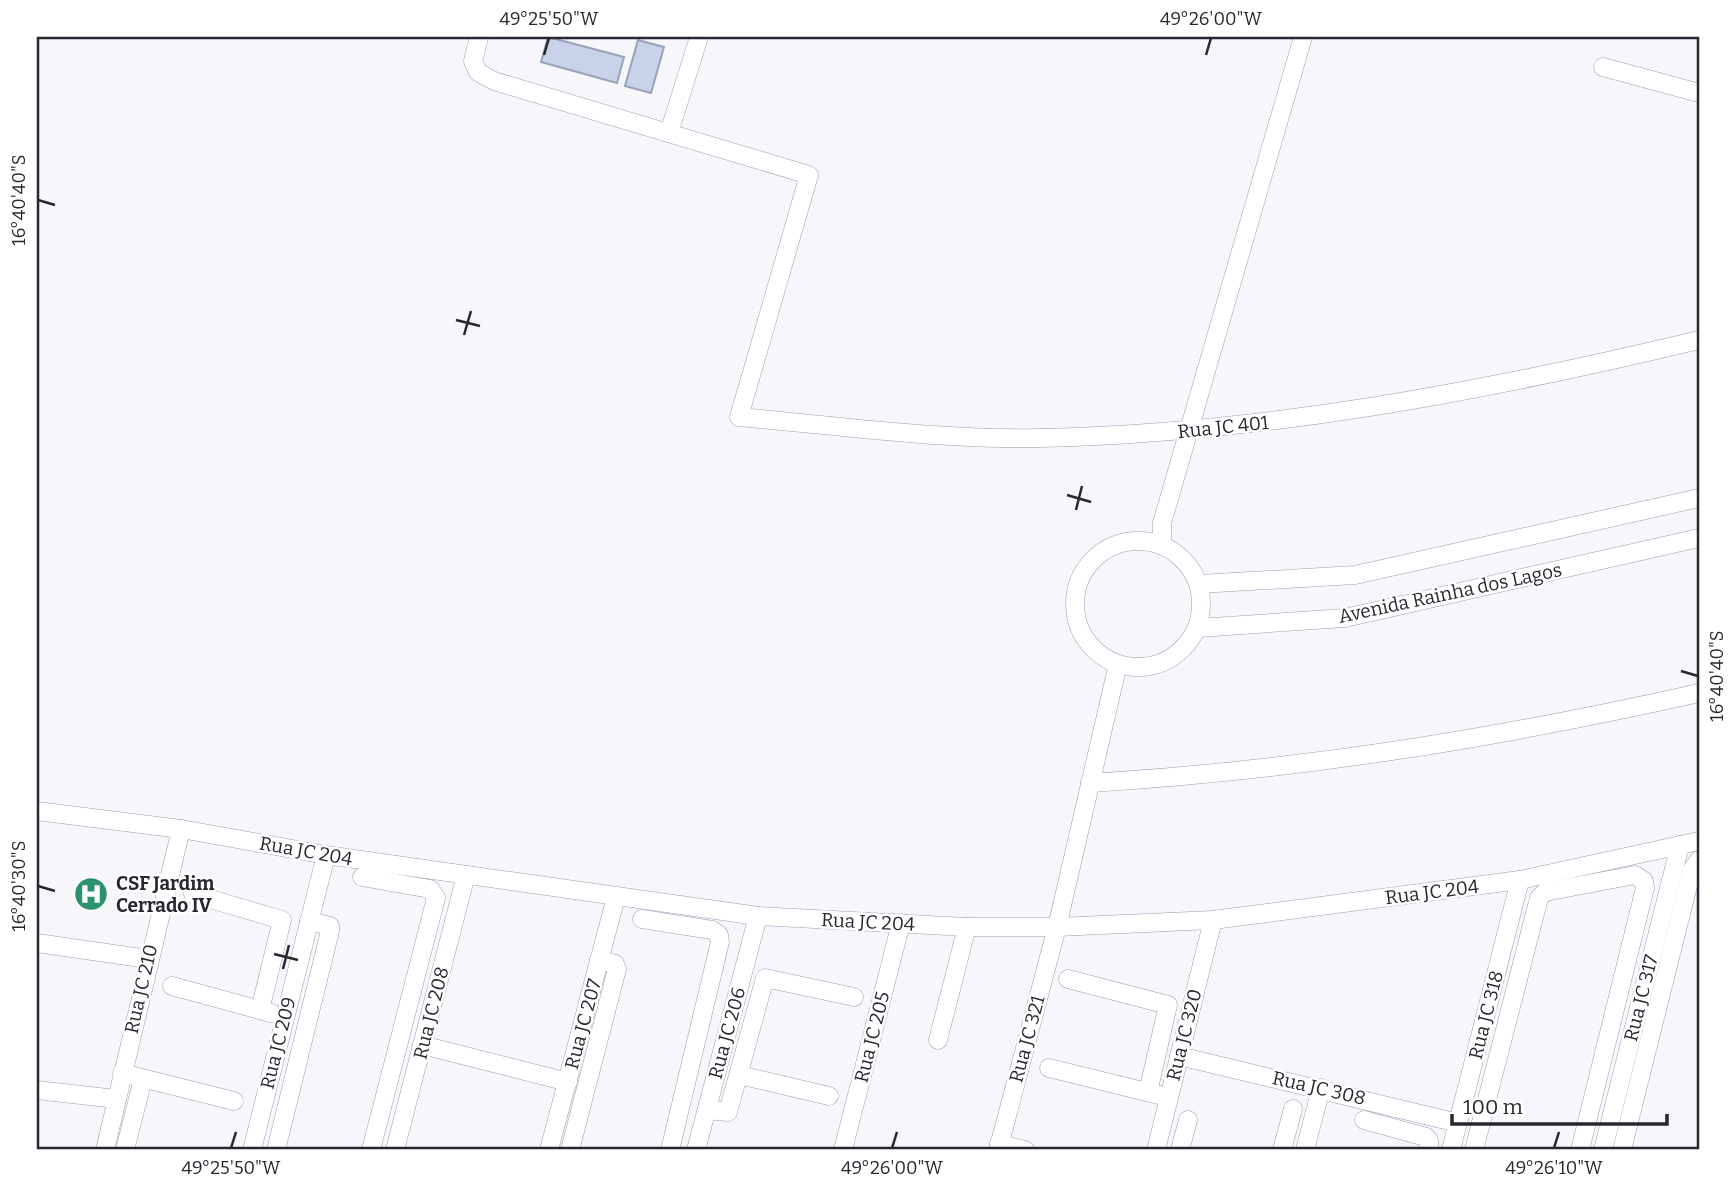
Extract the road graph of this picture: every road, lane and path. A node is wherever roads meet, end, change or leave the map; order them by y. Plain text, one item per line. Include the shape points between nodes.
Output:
1 (478, 37) edge
2 (699, 37) edge
3 (1303, 37) edge
4 (1603, 67) dead end
5 (1699, 93) edge
6 (669, 133) junction
7 (1699, 340) edge
8 (1188, 432) junction
9 (1699, 498) edge
10 (1699, 538) edge
11 (1162, 545) junction
12 (1199, 584) junction
13 (1198, 628) junction
14 (1118, 664) junction
15 (1699, 693) edge
16 (1090, 783) junction
17 (37, 811) edge
18 (181, 829) junction
19 (1699, 841) edge
20 (1679, 845) junction
21 (326, 855) junction
22 (1699, 860) edge
23 (466, 876) junction
24 (362, 877) dead end
25 (1520, 880) junction
26 (193, 894) dead end
27 (616, 897) junction
28 (758, 916) junction
29 (642, 919) dead end
30 (1213, 920) junction
31 (309, 921) junction
32 (901, 923) junction
33 (967, 927) junction
34 (1056, 927) junction
35 (37, 943) edge
36 (148, 959) junction
37 (600, 960) junction
38 (1068, 979) dead end
39 (172, 986) dead end
40 (853, 997) dead end
41 (260, 1010) junction
42 (284, 1016) junction
43 (938, 1040) dead end
44 (422, 1045) junction
45 (1179, 1056) junction
46 (1049, 1068) dead end
47 (122, 1073) junction
48 (739, 1075) junction
49 (143, 1079) junction
50 (568, 1082) junction
51 (1321, 1088) junction
52 (37, 1090) edge
53 (1148, 1092) junction
54 (829, 1096) dead end
55 (1169, 1097) junction
56 (116, 1099) junction
57 (234, 1101) dead end
58 (1293, 1109) dead end
59 (707, 1110) junction
60 (1364, 1120) dead end
61 (1458, 1123) junction
62 (1161, 1127) junction
63 (1184, 1134) edge
64 (998, 1147) edge
65 (105, 1150) edge
66 (125, 1150) edge
67 (252, 1150) edge
68 (276, 1150) edge
69 (371, 1150) edge
70 (395, 1150) edge
71 (549, 1150) edge
72 (570, 1150) edge
73 (670, 1150) edge
74 (696, 1150) edge
75 (843, 1150) edge
76 (1025, 1150) edge
77 (1156, 1150) edge
78 (1282, 1150) edge
79 (1305, 1150) edge
80 (1429, 1150) edge
81 (1451, 1150) edge
82 (1474, 1150) edge
83 (1580, 1150) edge
84 (1603, 1150) edge
85 (1622, 1150) edge

1 - 6 street via 473,61 478,72 494,81
2 - 6 street
3 - 8 street
4 - 5 street
6 - 8 street, Rua JC 401 via 808,175 739,417 897,432 1037,438
7 - 8 street, Rua JC 401 via 1360,410
8 - 11 street via 1162,523
9 - 12 street, Avenida Rainha dos Lagos via 1355,575
10 - 13 street, Avenida Rainha dos Lagos via 1345,618
11 - 12 street via 1185,561
11 - 14 street via 1135,540 1108,547 1087,565 1075,590 1080,630 1094,650
12 - 13 street
13 - 14 street via 1184,648 1164,663 1139,668
14 - 16 street, Rua JC 321
15 - 16 street via 1554,726 1395,753 1240,772
16 - 34 street, Rua JC 321
17 - 18 street, Rua JC 204
18 - 21 street, Rua JC 204
18 - 36 street, Rua JC 210
19 - 20 street, Rua JC 204
20 - 25 street, Rua JC 204
20 - 84 street, Rua JC 317
21 - 23 street, Rua JC 204
21 - 31 street, Rua JC 209
22 - 85 street via 1692,870
23 - 27 street, Rua JC 204
23 - 44 street, Rua JC 208
24 - 69 street via 430,889 436,898
25 - 30 street, Rua JC 204
25 - 61 street, Rua JC 318
26 - 41 street via 282,920
27 - 28 street, Rua JC 204
27 - 37 street, Rua JC 207
28 - 32 street, Rua JC 204
28 - 59 street, Rua JC 206
29 - 73 street via 712,930 720,942
30 - 34 street, Rua JC 204
30 - 45 street, Rua JC 320
31 - 42 street, Rua JC 209
31 - 68 street via 330,926 330,932
32 - 33 street, Rua JC 204
32 - 75 street, Rua JC 205
33 - 34 street, Rua JC 204
33 - 43 street
34 - 64 street, Rua JC 321
35 - 36 street
36 - 47 street, Rua JC 210
37 - 50 street, Rua JC 207
37 - 72 street via 615,964 617,970
38 - 53 street via 1168,1005
39 - 41 street
40 - 48 street via 765,978
41 - 42 street
42 - 67 street, Rua JC 209
44 - 50 street
44 - 70 street, Rua JC 208
45 - 51 street, Rua JC 308
45 - 55 street, Rua JC 320
46 - 53 street
47 - 49 street
47 - 56 street, Rua JC 210
48 - 54 street
48 - 59 street via 727,1114
49 - 57 street
49 - 66 street
50 - 71 street, Rua JC 207
51 - 61 street, Rua JC 308
51 - 79 street
52 - 56 street
53 - 55 street
55 - 62 street, Rua JC 320
56 - 65 street, Rua JC 210
58 - 78 street
59 - 74 street, Rua JC 206
60 - 80 street via 1426,1137
61 - 81 street, Rua JC 318
62 - 63 street
62 - 77 street, Rua JC 320
64 - 76 street
82 - 83 street via 1539,898 1545,892 1635,875 1645,888

